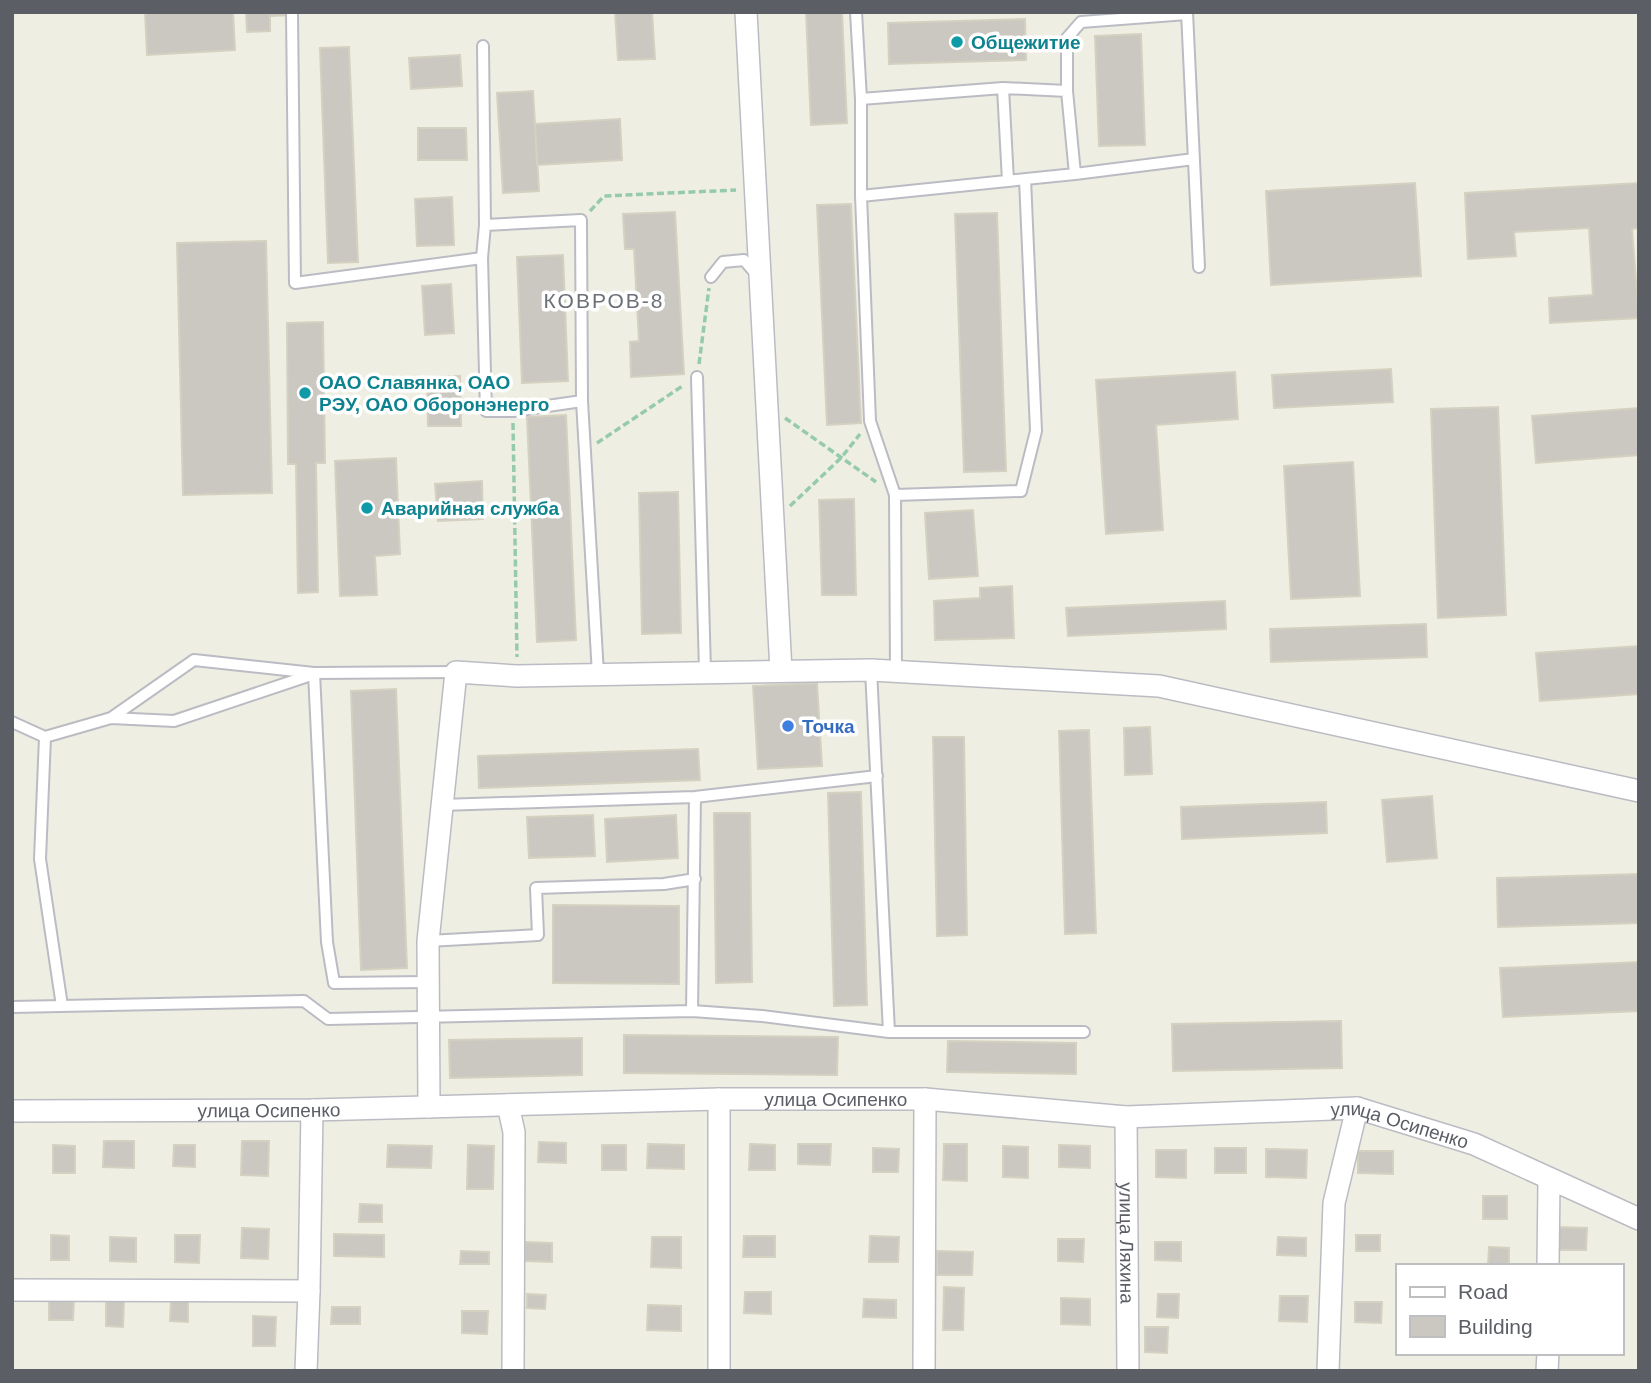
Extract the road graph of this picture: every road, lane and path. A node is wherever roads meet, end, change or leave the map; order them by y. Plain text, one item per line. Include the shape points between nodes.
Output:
1 (292, 12) edge
2 (856, 12) edge
3 (1187, 13) edge
4 (746, 15) edge
5 (483, 46) dead end
6 (1003, 89) junction
7 (1067, 91) junction
8 (861, 99) junction
9 (1194, 159) junction
10 (1075, 174) junction
11 (1025, 179) junction
12 (1008, 181) junction
13 (755, 189) junction
14 (861, 196) junction
15 (581, 220) junction
16 (485, 225) junction
17 (482, 258) junction
18 (1199, 268) dead end
19 (710, 277) joint
20 (759, 278) junction
21 (697, 376) junction
22 (582, 401) junction
23 (766, 404) junction
24 (513, 411) junction
25 (870, 421) junction
26 (586, 449) junction
27 (841, 458) junction
28 (895, 495) junction
29 (774, 522) junction
30 (871, 670) junction
31 (705, 671) junction
32 (781, 671) junction
33 (457, 672) junction
34 (314, 673) junction
35 (598, 674) junction
36 (897, 674) junction
37 (517, 676) junction
38 (111, 718) junction
39 (12, 722) edge
40 (45, 737) junction
41 (877, 776) junction
42 (1639, 791) edge
43 (695, 797) junction
44 (441, 805) junction
45 (695, 879) junction
46 (428, 941) junction
47 (427, 982) junction
48 (62, 1006) junction
49 (12, 1007) edge
50 (692, 1011) junction
51 (427, 1016) junction
52 (889, 1032) junction
53 (1084, 1032) dead end
54 (719, 1099) junction
55 (925, 1099) junction
56 (508, 1105) junction
57 (429, 1107) junction
58 (1357, 1108) junction
59 (312, 1110) junction
60 (12, 1111) edge
61 (1126, 1117) junction
62 (1549, 1181) junction
63 (1639, 1219) edge
64 (1548, 1264) edge
65 (12, 1290) edge
66 (309, 1291) junction
67 (306, 1371) edge
68 (513, 1371) edge
69 (719, 1371) edge
70 (924, 1371) edge
71 (1128, 1371) edge
72 (1328, 1371) edge

1 - 17 lane via 295,282
2 - 8 lane
3 - 7 lane via 1081,22 1067,38
3 - 9 lane
4 - 13 street
5 - 16 lane
6 - 7 lane
6 - 8 lane
6 - 12 lane
7 - 10 lane
8 - 14 lane
9 - 10 lane
9 - 18 lane
10 - 11 lane
11 - 12 lane
11 - 28 lane via 1036,431 1021,491
12 - 14 lane
13 - 15 path via 604,196
13 - 20 street
14 - 25 lane
15 - 16 lane
15 - 22 lane
16 - 17 lane
17 - 24 lane via 486,411
19 - 20 lane via 723,262 744,260
19 - 21 path
20 - 23 street
21 - 26 path
21 - 31 lane
22 - 24 lane
22 - 26 lane
23 - 27 path
23 - 29 street
24 - 37 path
25 - 27 path
25 - 28 lane
26 - 35 lane
27 - 28 path
27 - 29 path
28 - 36 lane
29 - 32 street
30 - 32 street
30 - 36 street
30 - 41 lane
31 - 32 street
31 - 35 street
33 - 34 lane
33 - 37 street
33 - 44 street
34 - 38 lane via 174,721
34 - 38 lane via 194,660
34 - 47 lane via 327,942 334,983
35 - 37 street
36 - 42 street via 1158,686
38 - 40 lane
39 - 40 lane
40 - 48 lane via 40,859
41 - 43 lane
41 - 52 lane
43 - 44 lane
43 - 45 lane
44 - 46 street
45 - 46 lane via 536,888 538,935
45 - 50 lane
46 - 47 street
47 - 51 street
48 - 49 lane
48 - 51 lane via 304,1001 328,1019
50 - 51 lane
50 - 52 lane
51 - 57 street
52 - 53 lane
54 - 55 street, улица Осипенко
54 - 56 street, улица Осипенко
54 - 69 street
55 - 61 street, улица Осипенко
55 - 70 street
56 - 57 street, улица Осипенко
56 - 68 street via 514,1132
57 - 59 street, улица Осипенко
58 - 61 street, улица Осипенко
58 - 62 street, улица Осипенко via 1474,1144
58 - 72 street via 1334,1203
59 - 60 street, улица Осипенко
59 - 66 street
61 - 71 street, улица Ляхина
62 - 63 street, улица Осипенко
62 - 64 street
65 - 66 street
66 - 67 street

